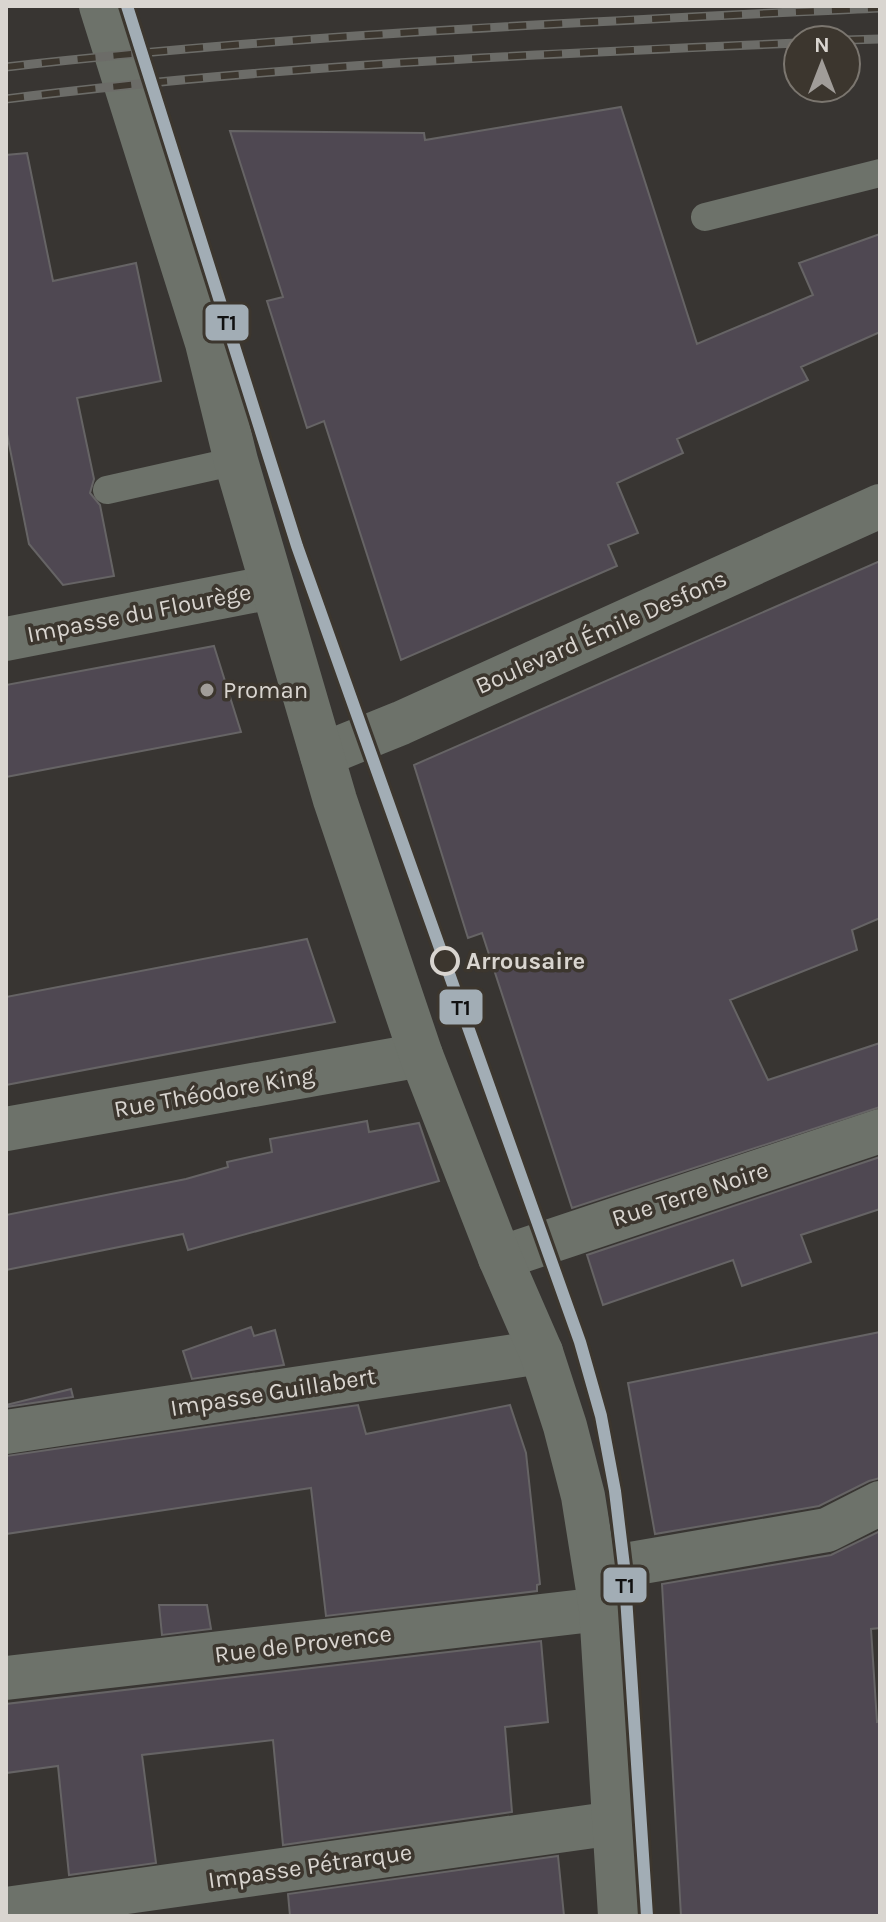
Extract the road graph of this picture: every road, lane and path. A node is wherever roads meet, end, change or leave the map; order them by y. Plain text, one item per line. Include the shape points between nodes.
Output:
1 (101, 6) edge
2 (880, 173) edge
3 (705, 217) dead end
4 (236, 461) junction
5 (107, 490) dead end
6 (880, 506) edge
7 (272, 587) junction
8 (6, 639) edge
9 (322, 755) junction
10 (421, 1055) junction
11 (6, 1129) edge
12 (880, 1131) edge
13 (500, 1258) junction
14 (541, 1352) junction
15 (6, 1432) edge
16 (880, 1503) edge
17 (598, 1589) junction
18 (6, 1678) edge
19 (615, 1823) junction
20 (6, 1909) edge
21 (620, 1916) edge

1 - 4 street via 207,343
2 - 3 lane
4 - 5 lane
4 - 7 street
6 - 9 street, Boulevard Émile Desfons
7 - 8 street, Impasse du Flourège
7 - 9 street
9 - 10 street
10 - 11 street, Rue Théodore King
10 - 13 street
12 - 13 street, Rue Terre Noire
13 - 14 street
14 - 15 street, Impasse Guillabert
14 - 17 street via 579,1482
16 - 17 street, Rue de Provence via 827,1530
17 - 18 street, Rue de Provence
17 - 19 street
19 - 20 street, Impasse Pétrarque
19 - 21 street

